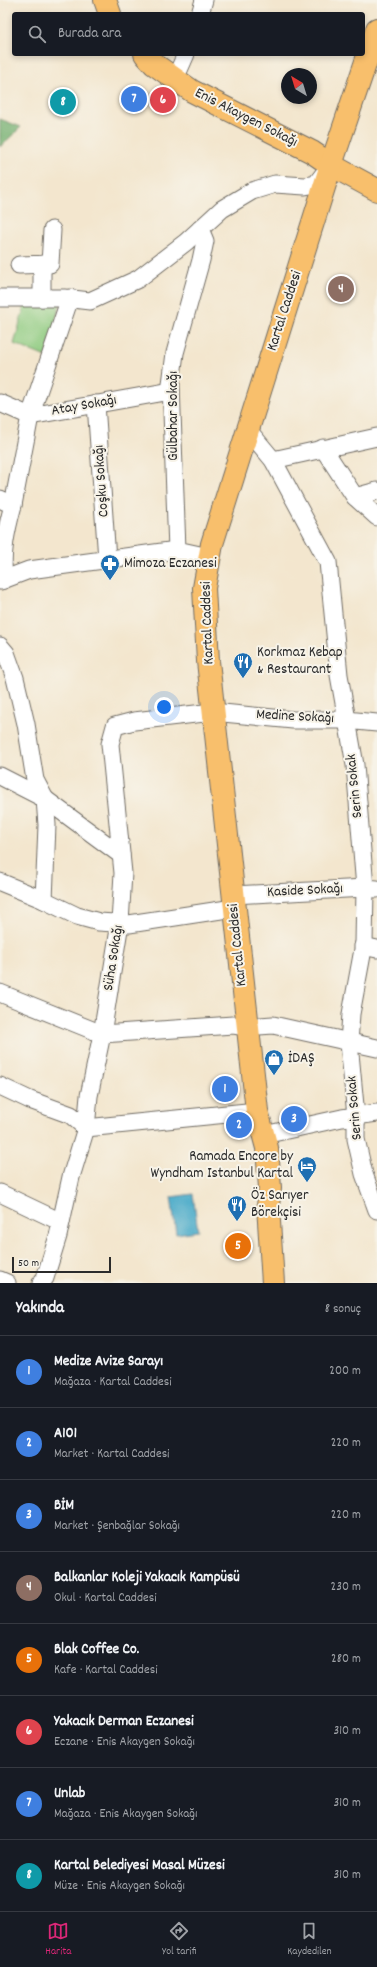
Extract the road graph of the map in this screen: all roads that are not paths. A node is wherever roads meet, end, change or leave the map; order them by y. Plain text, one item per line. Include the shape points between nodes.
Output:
1 (204, 0) edge
2 (201, 12) edge
3 (377, 29) edge
4 (146, 56) edge
5 (185, 56) edge
6 (175, 79) junction
7 (331, 165) junction
8 (377, 190) edge
9 (200, 229) junction
10 (52, 230) dead end
11 (42, 264) junction
12 (19, 265) dead end
13 (0, 298) edge
14 (42, 298) junction
15 (70, 298) junction
16 (171, 391) junction
17 (0, 403) edge
18 (96, 404) junction
19 (30, 416) junction
20 (248, 430) junction
21 (377, 436) edge
22 (323, 448) junction
23 (273, 460) junction
24 (377, 492) edge
25 (355, 497) junction
26 (6, 502) edge
27 (377, 517) edge
28 (177, 550) junction
29 (209, 557) junction
30 (107, 559) junction
31 (2, 580) edge
32 (0, 646) edge
33 (213, 712) junction
34 (346, 720) junction
35 (377, 723) edge
36 (0, 776) edge
37 (44, 799) junction
38 (121, 855) junction
39 (0, 882) edge
40 (371, 888) edge
41 (44, 900) junction
42 (234, 901) junction
43 (120, 923) junction
44 (370, 948) edge
45 (0, 993) edge
46 (247, 1027) junction
47 (102, 1034) junction
48 (349, 1043) junction
49 (377, 1048) edge
50 (0, 1086) edge
51 (377, 1113) edge
52 (356, 1116) junction
53 (260, 1123) junction
54 (86, 1128) junction
55 (0, 1193) edge
56 (377, 1210) edge
57 (61, 1222) junction
58 (0, 1280) edge
59 (7, 1283) edge
60 (41, 1283) edge
61 (273, 1283) edge

1 - 2 street
3 - 7 main road, Kartal Caddesi
4 - 6 main road, Enis Akaygen Sokağı
5 - 6 street
6 - 7 main road, Enis Akaygen Sokağı via 192,91 312,152
7 - 8 main road, Enis Akaygen Sokağı
7 - 9 street via 316,184 275,184 252,191 222,209
7 - 20 main road, Kartal Caddesi
9 - 15 street via 138,279 90,301
9 - 16 street, Gülbahar Sokağı via 205,241 175,353
10 - 11 street via 50,264
11 - 12 street
11 - 14 street
13 - 14 street
14 - 15 street
15 - 19 street
16 - 18 street, Atay Sokağı
16 - 28 street, Gülbahar Sokağı
17 - 19 street, Atay Sokağı
18 - 19 street, Atay Sokağı
18 - 30 street, Coşku Sokağı
19 - 26 street
20 - 23 street, Serin Sokak
20 - 29 main road, Kartal Caddesi
21 - 22 street
22 - 23 street
22 - 25 street
23 - 34 street, Serin Sokak via 328,562
24 - 25 street
25 - 27 street
26 - 31 street
28 - 29 street
28 - 30 street
29 - 33 main road, Kartal Caddesi via 204,588
30 - 31 street via 29,570
32 - 37 street via 6,653 15,678 35,780
33 - 34 street, Medine Sokağı via 293,720
33 - 38 street, Süha Sokağı via 134,721 115,726 110,744
33 - 42 main road, Kartal Caddesi
34 - 35 street, Medine Sokağı
34 - 40 street, Serin Sokak via 355,765
36 - 37 street
37 - 38 street
37 - 41 street via 47,825
38 - 43 street, Süha Sokağı via 123,873
39 - 41 street, Kaside Sokağı
40 - 42 street, Kaside Sokağı
40 - 44 street, Serin Sokak
41 - 43 street, Kaside Sokağı via 77,916 99,922
42 - 43 street, Kaside Sokağı via 129,924
42 - 46 main road, Kartal Caddesi
43 - 47 street, Süha Sokağı
44 - 48 street, Serin Sokak via 351,1014
45 - 47 street
46 - 47 street via 233,1025
46 - 48 street via 273,1025
46 - 53 main road, Kartal Caddesi
47 - 54 street, Süha Sokağı via 89,1096
48 - 49 street
48 - 52 street, Serin Sokak
50 - 54 street via 71,1116
51 - 52 street
52 - 53 street
52 - 56 street, Serin Sokak via 356,1139 364,1174
53 - 54 street
53 - 61 main road, Kartal Caddesi via 256,1150 261,1187 268,1206
54 - 57 street, Süha Sokağı
55 - 57 street
57 - 60 street, Süha Sokağı
58 - 59 street

